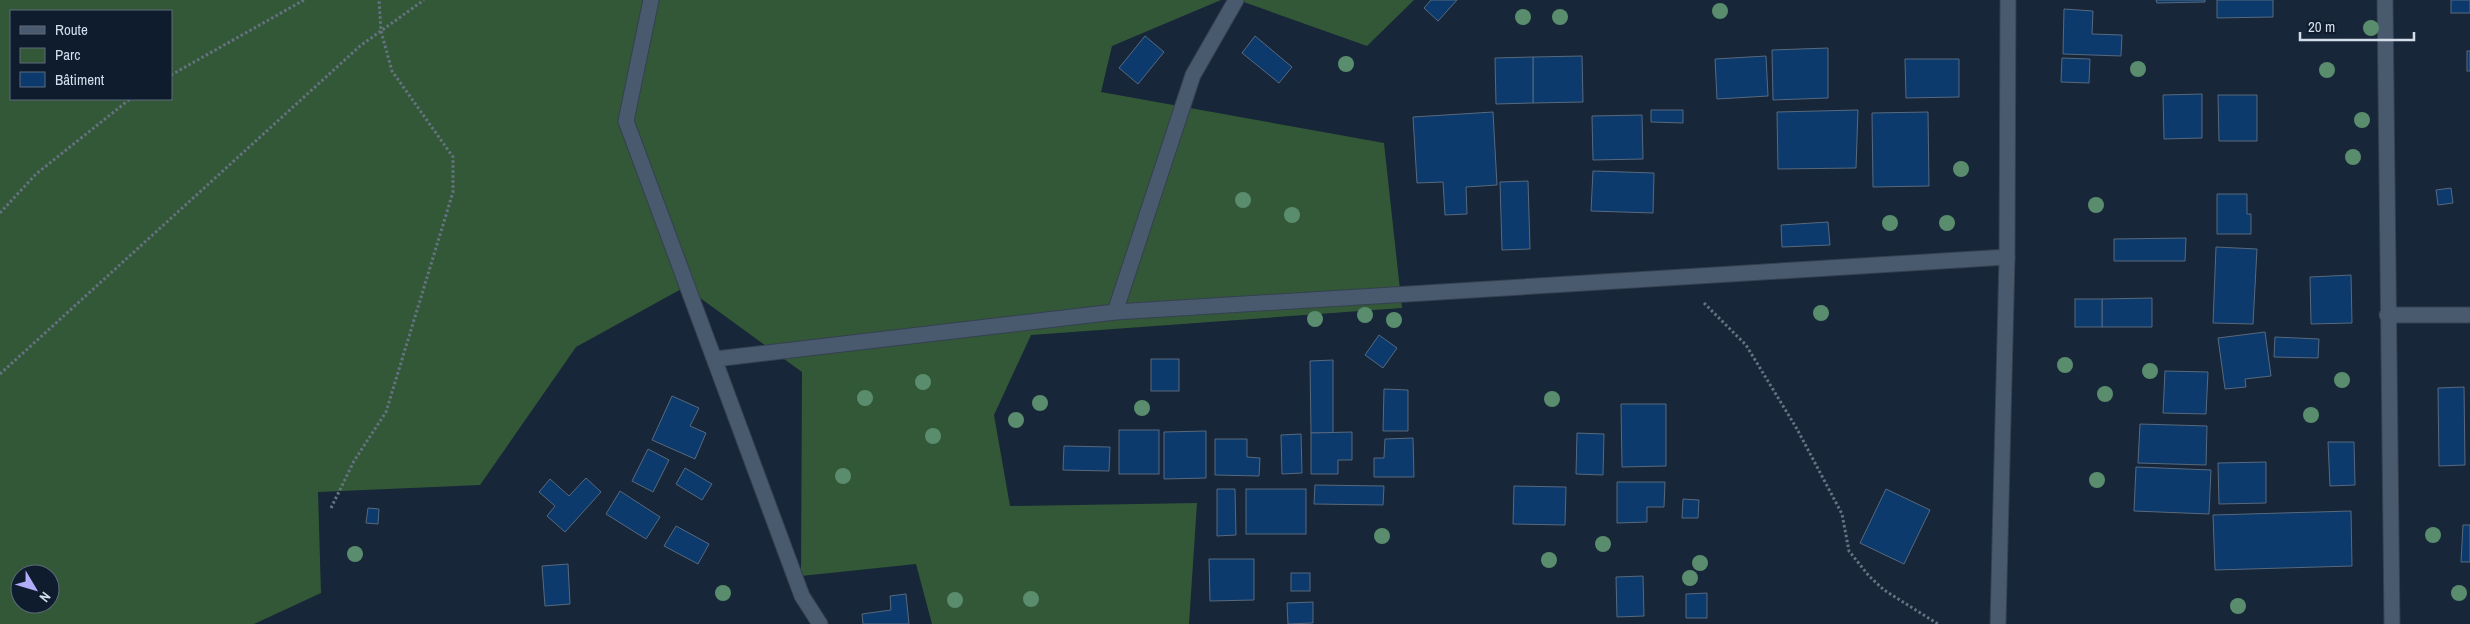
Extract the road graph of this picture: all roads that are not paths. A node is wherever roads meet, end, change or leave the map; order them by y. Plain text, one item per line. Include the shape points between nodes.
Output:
1 (651, 0) edge
2 (1236, 0) edge
3 (2008, 0) edge
4 (2385, 0) edge
5 (2007, 257) junction
6 (1115, 312) junction
7 (2387, 315) junction
8 (2470, 315) edge
9 (715, 359) junction
10 (820, 624) edge
11 (1998, 624) edge
12 (2392, 624) edge

1 - 9 street via 626,121
2 - 6 street via 1193,75
3 - 5 street
4 - 7 street
5 - 6 street
5 - 11 street
6 - 9 street
7 - 8 street
7 - 12 street
9 - 10 street via 802,596

